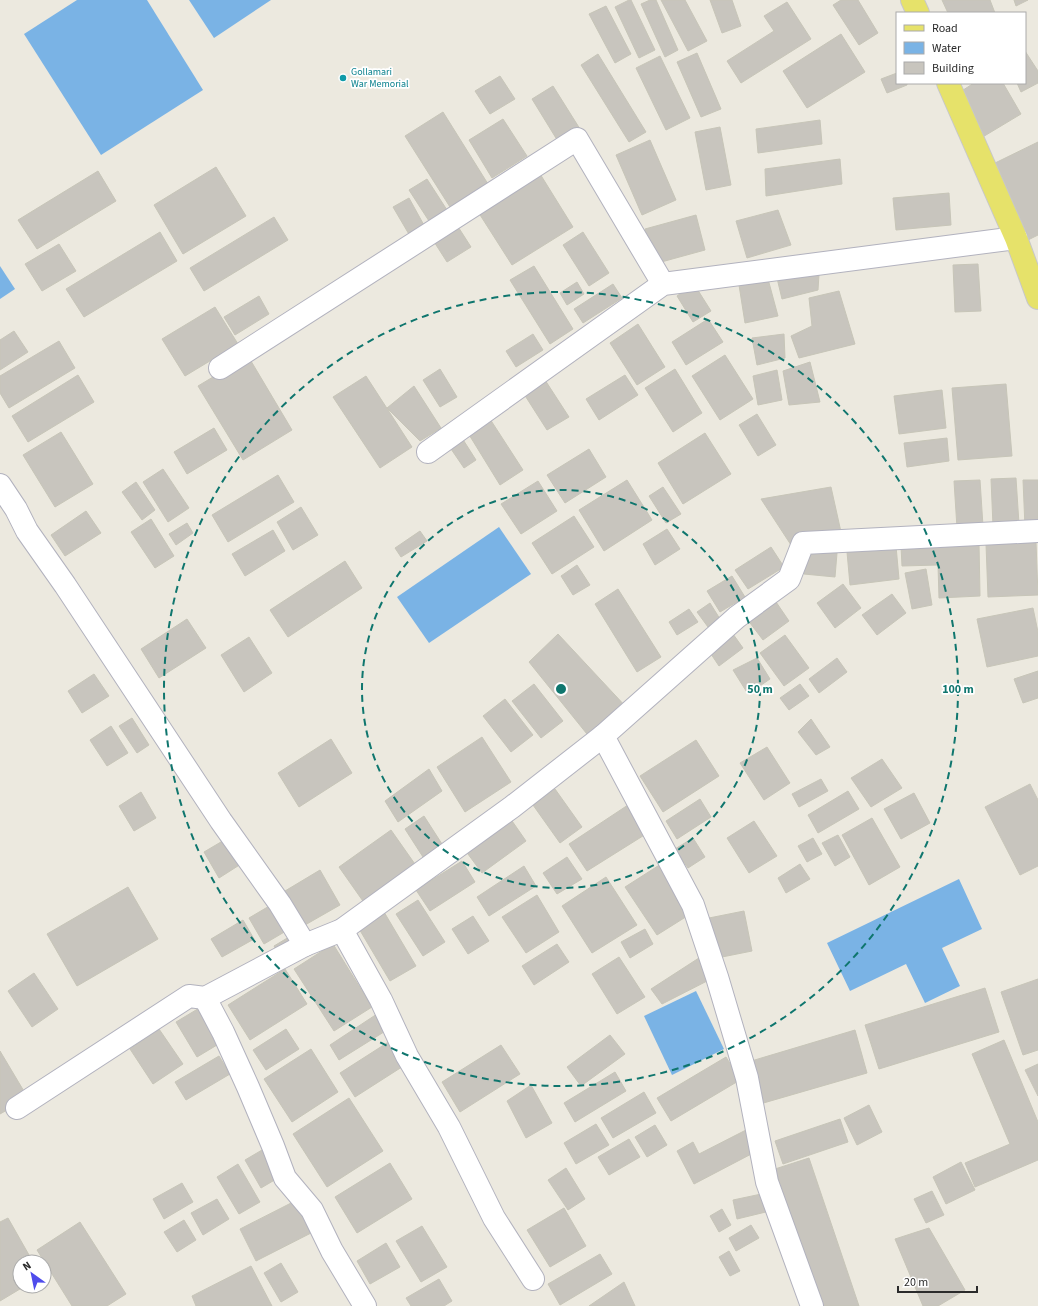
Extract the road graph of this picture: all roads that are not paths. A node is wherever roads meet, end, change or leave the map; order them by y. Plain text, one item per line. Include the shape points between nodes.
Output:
1 (912, 0) edge
2 (918, 12) edge
3 (948, 84) edge
4 (1016, 238) junction
5 (663, 284) junction
6 (1038, 298) edge
7 (220, 368) dead end
8 (428, 452) dead end
9 (0, 485) edge
10 (1038, 531) edge
11 (603, 736) junction
12 (342, 930) junction
13 (305, 945) junction
14 (205, 998) junction
15 (17, 1108) dead end
16 (533, 1279) dead end
17 (365, 1306) edge
18 (812, 1306) edge

1 - 2 main road
3 - 4 main road
4 - 5 street
4 - 6 main road
5 - 7 street via 577,139
5 - 8 street
9 - 13 street via 27,531 221,821 280,904
10 - 11 street via 802,543 789,579 737,617
11 - 12 street via 512,807
11 - 18 street via 693,905 747,1078 768,1182
12 - 13 street
12 - 16 street via 381,1000 407,1056 449,1127 494,1218
13 - 14 street
14 - 15 street via 189,996
14 - 17 street via 248,1087 285,1178 312,1210 332,1251

